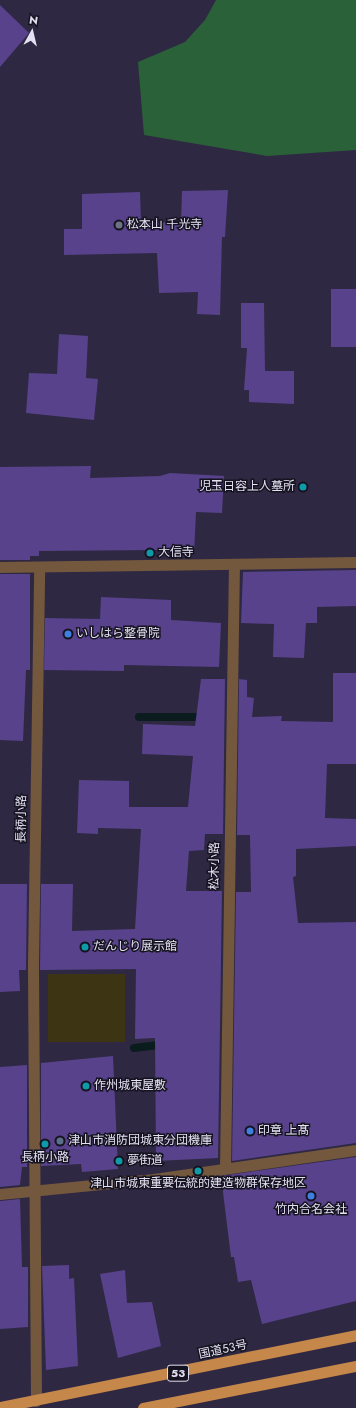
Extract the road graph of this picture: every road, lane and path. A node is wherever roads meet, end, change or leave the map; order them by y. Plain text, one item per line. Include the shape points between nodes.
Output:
1 (356, 562) edge
2 (234, 564) junction
3 (0, 567) edge
4 (39, 567) junction
5 (356, 1150) edge
6 (225, 1168) junction
7 (34, 1191) junction
8 (0, 1194) edge
9 (356, 1335) edge
10 (356, 1366) edge
11 (36, 1401) junction
12 (0, 1407) edge
13 (143, 1408) edge

1 - 2 street
2 - 4 street
2 - 6 street, 松木小路
3 - 4 street
4 - 7 street, 長柄小路 via 33,963
5 - 6 street
6 - 7 street
7 - 8 street
7 - 11 street, 長柄小路
9 - 11 highway, 国道53号 / 53
10 - 13 highway, 53
11 - 12 highway, 国道53号 / 53

